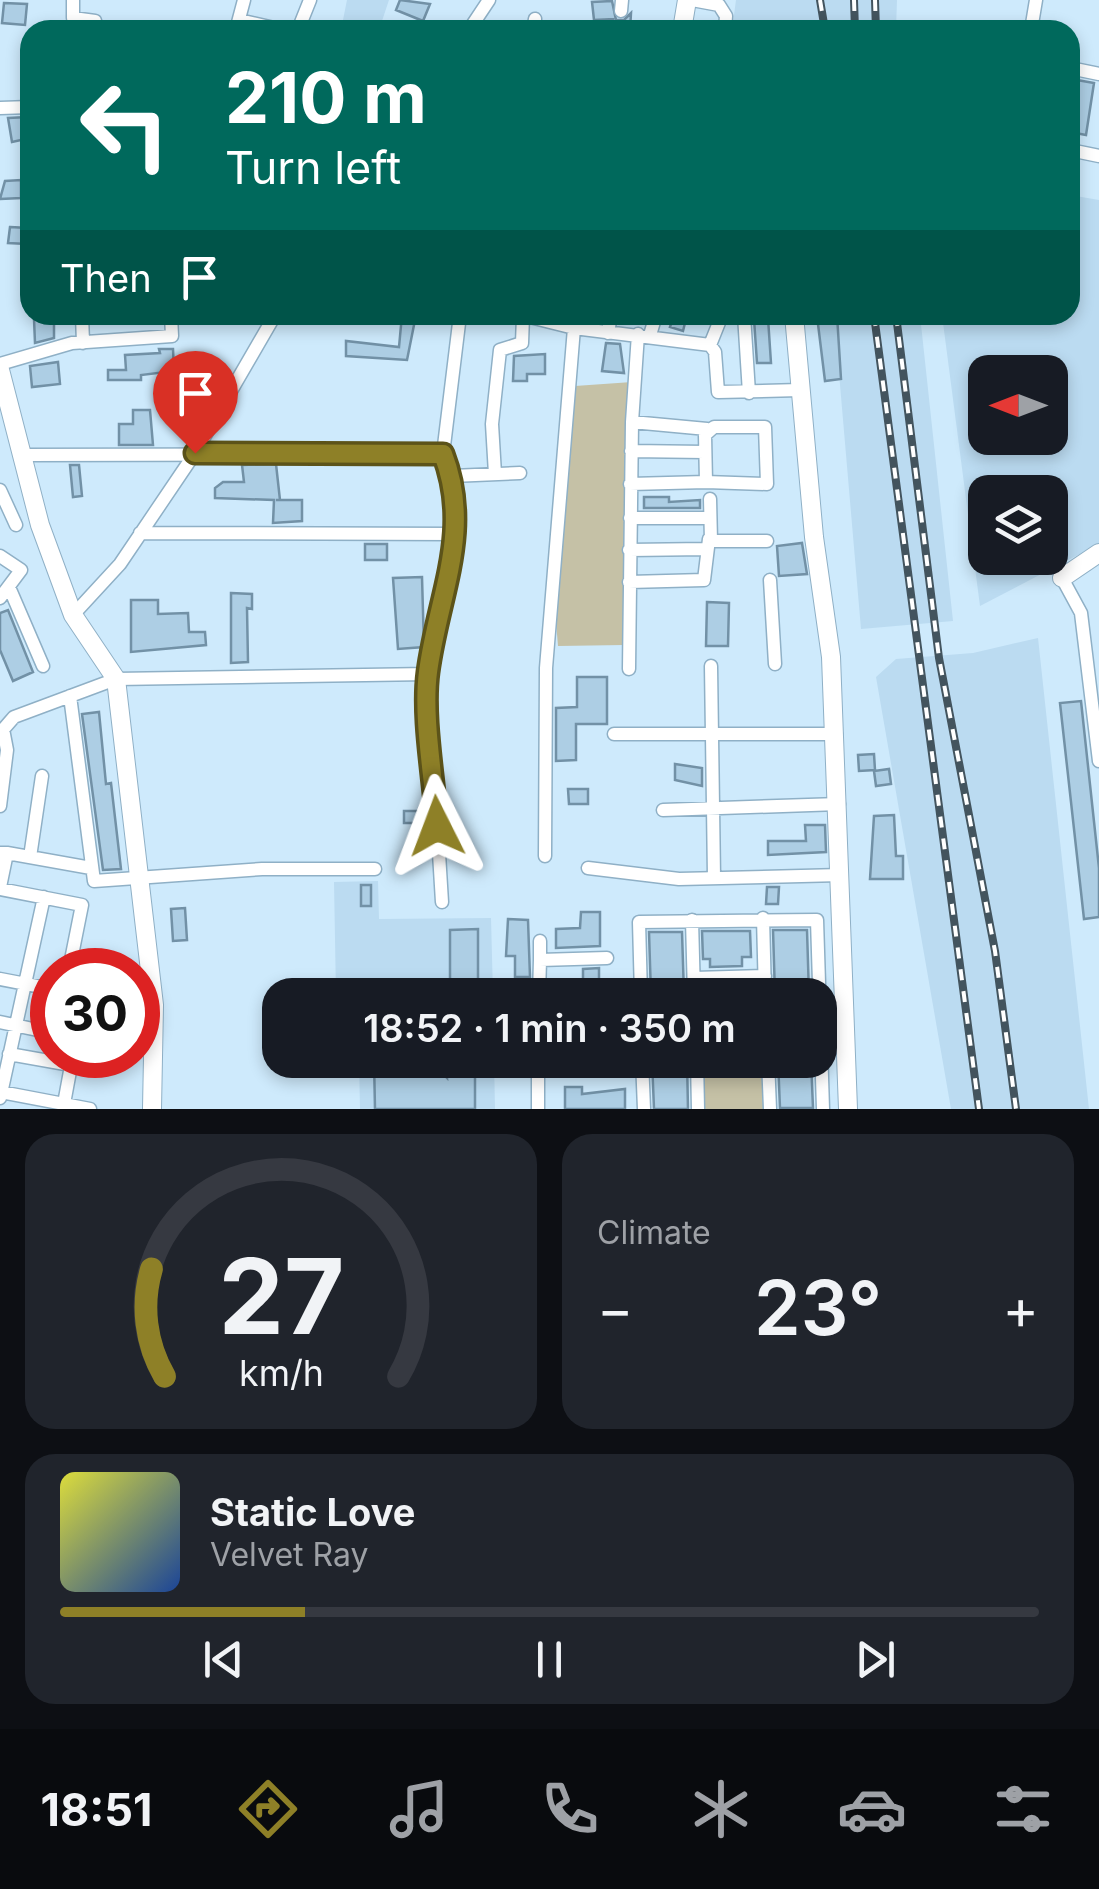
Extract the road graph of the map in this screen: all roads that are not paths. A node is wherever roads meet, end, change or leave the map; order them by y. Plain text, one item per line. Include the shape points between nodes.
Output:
1 (73, 0) edge
2 (689, 0) edge
3 (88, 20) edge
4 (726, 20) edge
5 (82, 325) edge
6 (171, 325) edge
7 (269, 325) edge
8 (459, 325) edge
9 (522, 325) edge
10 (569, 325) edge
11 (580, 325) edge
12 (609, 325) edge
13 (650, 325) edge
14 (718, 325) edge
15 (745, 325) edge
16 (795, 325) edge
17 (608, 333) junction
18 (644, 334) junction
19 (82, 343) junction
20 (710, 346) junction
21 (0, 367) edge
22 (800, 390) junction
23 (748, 393) junction
24 (632, 422) junction
25 (707, 429) junction
26 (631, 451) junction
27 (705, 452) junction
28 (195, 453) junction
29 (443, 454) junction
30 (25, 455) junction
31 (495, 474) junction
32 (520, 474) dead end
33 (452, 476) junction
34 (706, 482) junction
35 (630, 484) junction
36 (0, 490) edge
37 (710, 500) dead end
38 (630, 518) junction
39 (709, 518) junction
40 (16, 525) dead end
41 (140, 533) junction
42 (454, 534) junction
43 (767, 541) dead end
44 (708, 544) junction
45 (629, 550) junction
46 (1099, 552) edge
47 (0, 556) edge
48 (1099, 564) edge
49 (770, 580) dead end
50 (628, 582) junction
51 (1065, 582) junction
52 (4, 592) edge
53 (74, 614) junction
54 (775, 664) dead end
55 (43, 666) dead end
56 (710, 666) dead end
57 (628, 669) dead end
58 (428, 674) junction
59 (116, 679) junction
60 (70, 696) junction
61 (3, 724) edge
62 (614, 734) dead end
63 (713, 734) junction
64 (836, 734) junction
65 (1099, 762) edge
66 (42, 776) dead end
67 (839, 804) junction
68 (0, 806) edge
69 (715, 809) junction
70 (663, 810) dead end
71 (3, 853) edge
72 (545, 856) dead end
73 (30, 858) junction
74 (90, 868) junction
75 (588, 868) dead end
76 (376, 870) dead end
77 (841, 875) junction
78 (714, 876) junction
79 (141, 878) junction
80 (0, 888) edge
81 (44, 898) junction
82 (442, 902) dead end
83 (762, 918) junction
84 (692, 920) junction
85 (540, 942) dead end
86 (73, 948) edge
87 (144, 948) edge
88 (606, 958) dead end
89 (540, 960) junction
90 (765, 976) joint
91 (539, 978) edge
92 (641, 978) edge
93 (694, 978) joint
94 (819, 978) edge
95 (0, 980) edge
96 (25, 985) junction
97 (30, 986) edge
98 (837, 1014) edge
99 (844, 1014) junction
100 (0, 1022) edge
101 (15, 1025) junction
102 (30, 1028) edge
103 (9, 1054) junction
104 (30, 1056) edge
105 (69, 1078) edge
106 (150, 1078) edge
107 (538, 1078) edge
108 (643, 1078) edge
109 (697, 1078) edge
110 (769, 1078) edge
111 (822, 1078) edge
112 (1, 1095) edge
113 (64, 1106) edge
114 (90, 1109) edge
115 (152, 1109) edge
116 (538, 1109) edge
117 (644, 1109) edge
118 (698, 1109) edge
119 (770, 1109) edge
120 (823, 1109) edge
121 (848, 1109) edge

1 - 3 street via 73,18
2 - 4 street via 719,5
5 - 19 street
6 - 19 street via 172,336
7 - 28 street
8 - 29 street
9 - 31 street via 522,344 500,350 492,424
10 - 72 street via 546,668
11 - 17 street
12 - 17 street
13 - 18 street
14 - 20 street
15 - 23 street
16 - 22 main road
17 - 18 street
18 - 20 street
18 - 24 street
19 - 21 street
20 - 23 street via 718,392
21 - 30 main road
22 - 23 street
22 - 64 main road
24 - 25 street
24 - 26 street
25 - 27 street
25 - 34 street via 765,427 766,484
26 - 27 street
26 - 35 street
27 - 34 street
28 - 29 street
28 - 30 street
28 - 41 street
29 - 33 street
30 - 53 main road via 40,525
31 - 32 street
31 - 33 street
33 - 42 street
34 - 35 street
35 - 38 street
36 - 40 street
37 - 39 street
38 - 39 street
38 - 45 street
39 - 44 street
41 - 42 street
41 - 53 street
42 - 58 street via 452,576
43 - 44 street
44 - 45 street
44 - 50 street via 701,581
45 - 50 street
46 - 51 main road
47 - 52 street via 22,570
48 - 51 main road
49 - 54 street
50 - 57 street
51 - 65 street via 1081,613
52 - 55 street
53 - 59 main road
56 - 63 street
58 - 59 street
58 - 82 street
59 - 60 street
59 - 79 main road
60 - 61 street
60 - 74 street
61 - 68 street
62 - 63 street
63 - 64 street
63 - 69 street
64 - 67 main road
66 - 73 street
67 - 69 street
67 - 77 main road
69 - 70 street
69 - 78 street
71 - 73 street
71 - 80 street
73 - 74 street
74 - 79 street via 94,881
75 - 78 street
76 - 79 street via 262,868
77 - 78 street
77 - 99 main road
79 - 87 main road
80 - 81 street
81 - 86 street via 82,905
81 - 96 street
83 - 84 street
83 - 90 street
83 - 94 street via 816,920
84 - 92 street via 639,922
84 - 93 street
85 - 89 street
88 - 89 street
89 - 91 street
90 - 93 street
95 - 96 street
96 - 97 street
96 - 101 street
98 - 99 street
99 - 121 main road
100 - 101 street
101 - 102 street
101 - 103 street
103 - 104 street
103 - 112 street
105 - 113 street
106 - 115 main road
107 - 116 street
108 - 117 street
109 - 118 street
110 - 119 street
111 - 120 street
112 - 113 street
113 - 114 street

